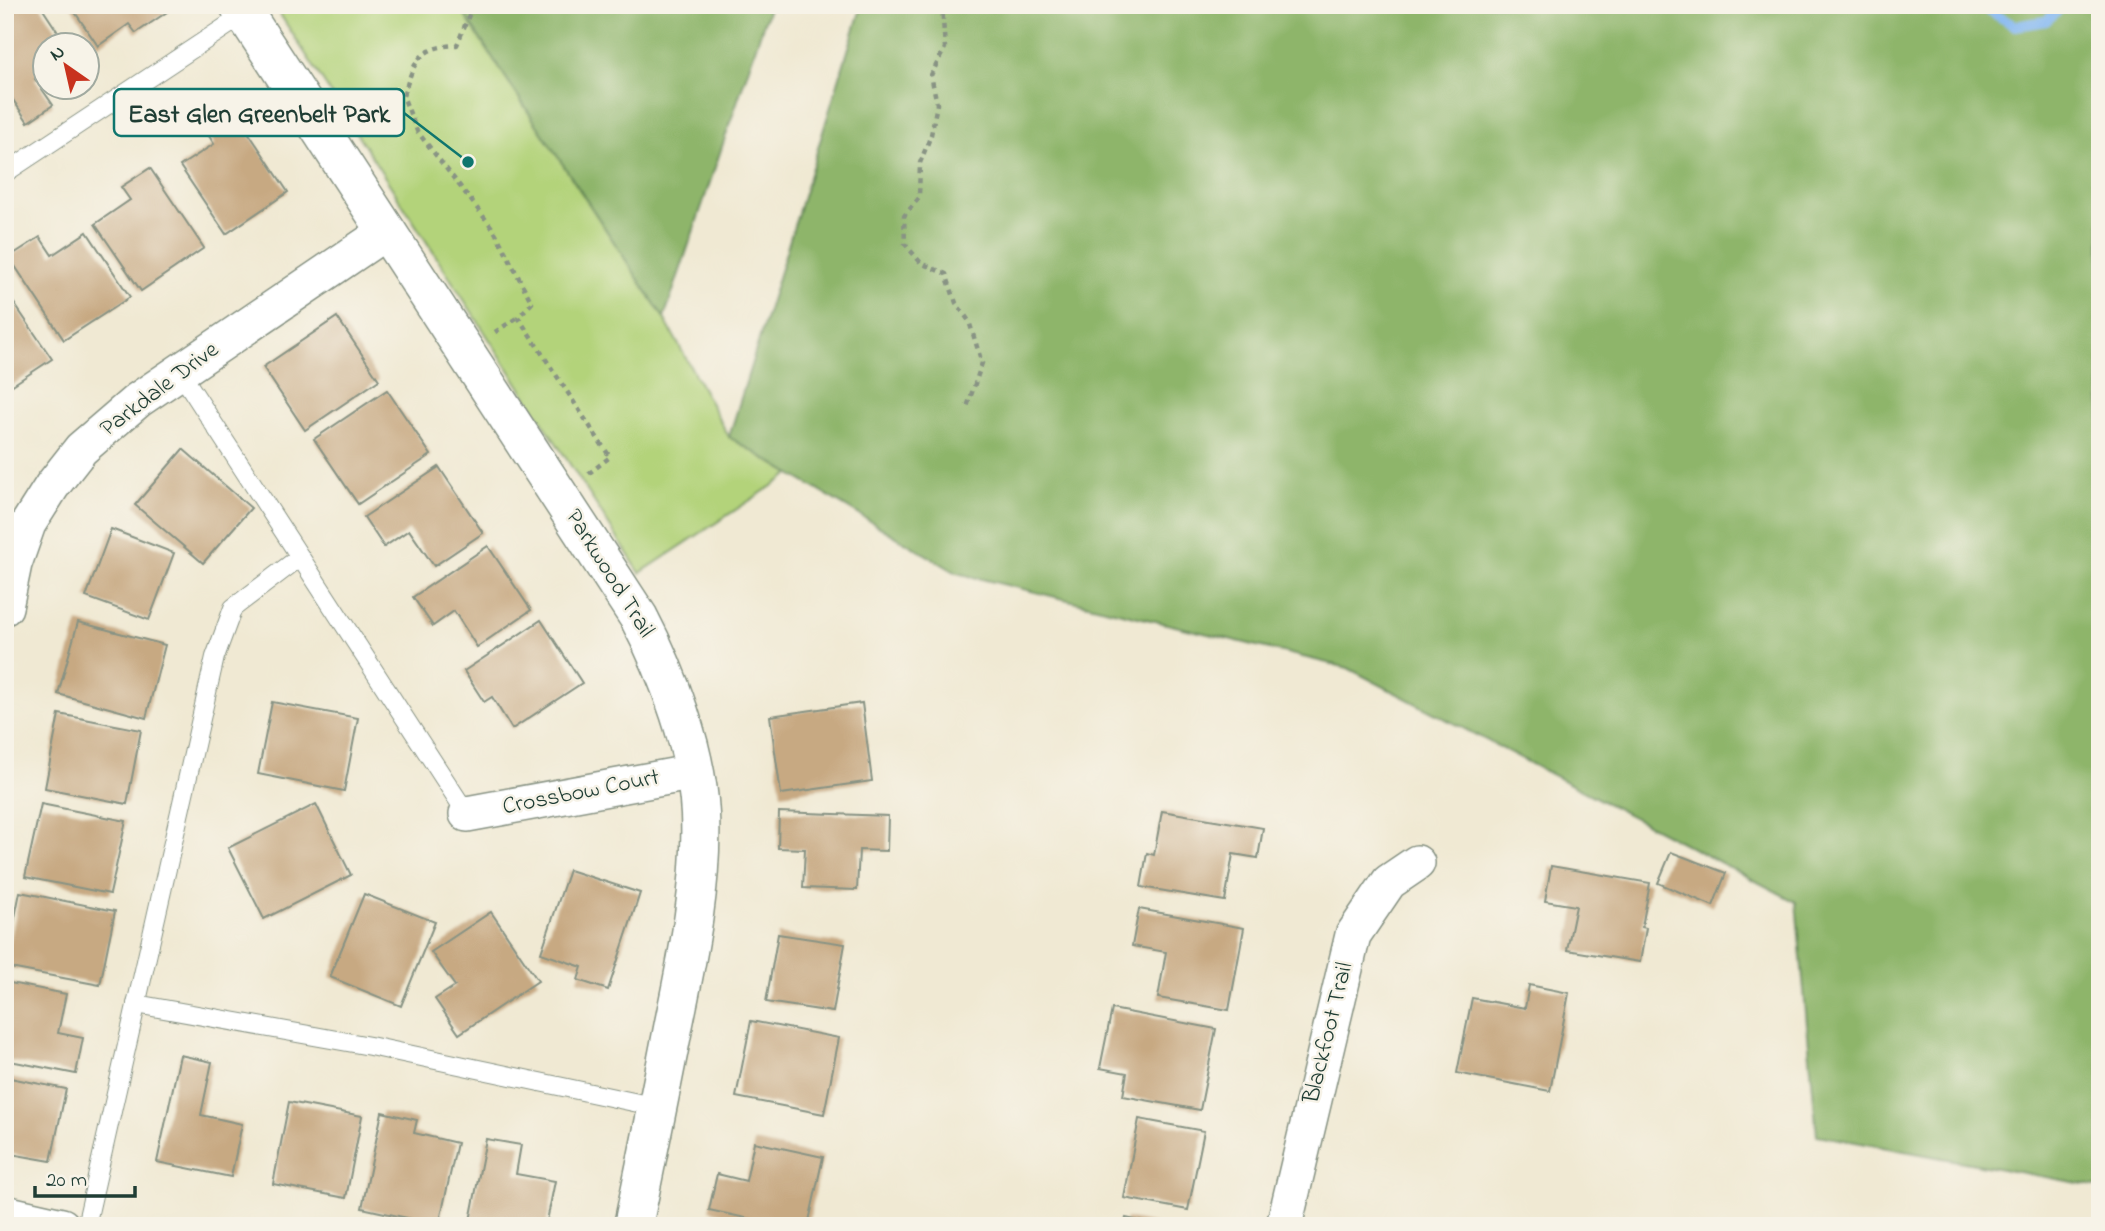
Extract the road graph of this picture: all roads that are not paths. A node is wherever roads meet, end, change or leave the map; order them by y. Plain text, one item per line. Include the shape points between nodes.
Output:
1 (242, 10) edge
2 (5, 173) edge
3 (387, 231) junction
4 (180, 372) junction
5 (300, 557) junction
6 (5, 607) edge
7 (695, 772) junction
8 (467, 814) joint
9 (1417, 863) dead end
10 (136, 1004) junction
11 (657, 1107) junction
12 (5, 1213) edge
13 (62, 1226) edge
14 (86, 1226) edge
15 (633, 1226) edge
16 (1284, 1226) edge

1 - 2 lane
1 - 3 street, Parkwood Trail
3 - 4 street, Parkdale Drive
3 - 7 street, Parkwood Trail via 639,618 672,691
4 - 5 lane
4 - 6 street, Parkdale Drive via 138,400 81,449 52,486 28,524
5 - 8 lane
5 - 10 lane via 233,608 215,657
7 - 8 street, Crossbow Court
7 - 11 street, Parkwood Trail via 700,813 692,935
9 - 16 street, Blackfoot Trail via 1389,882 1353,935
10 - 11 lane via 370,1046
10 - 14 lane
11 - 15 street, Parkwood Trail
12 - 13 street

